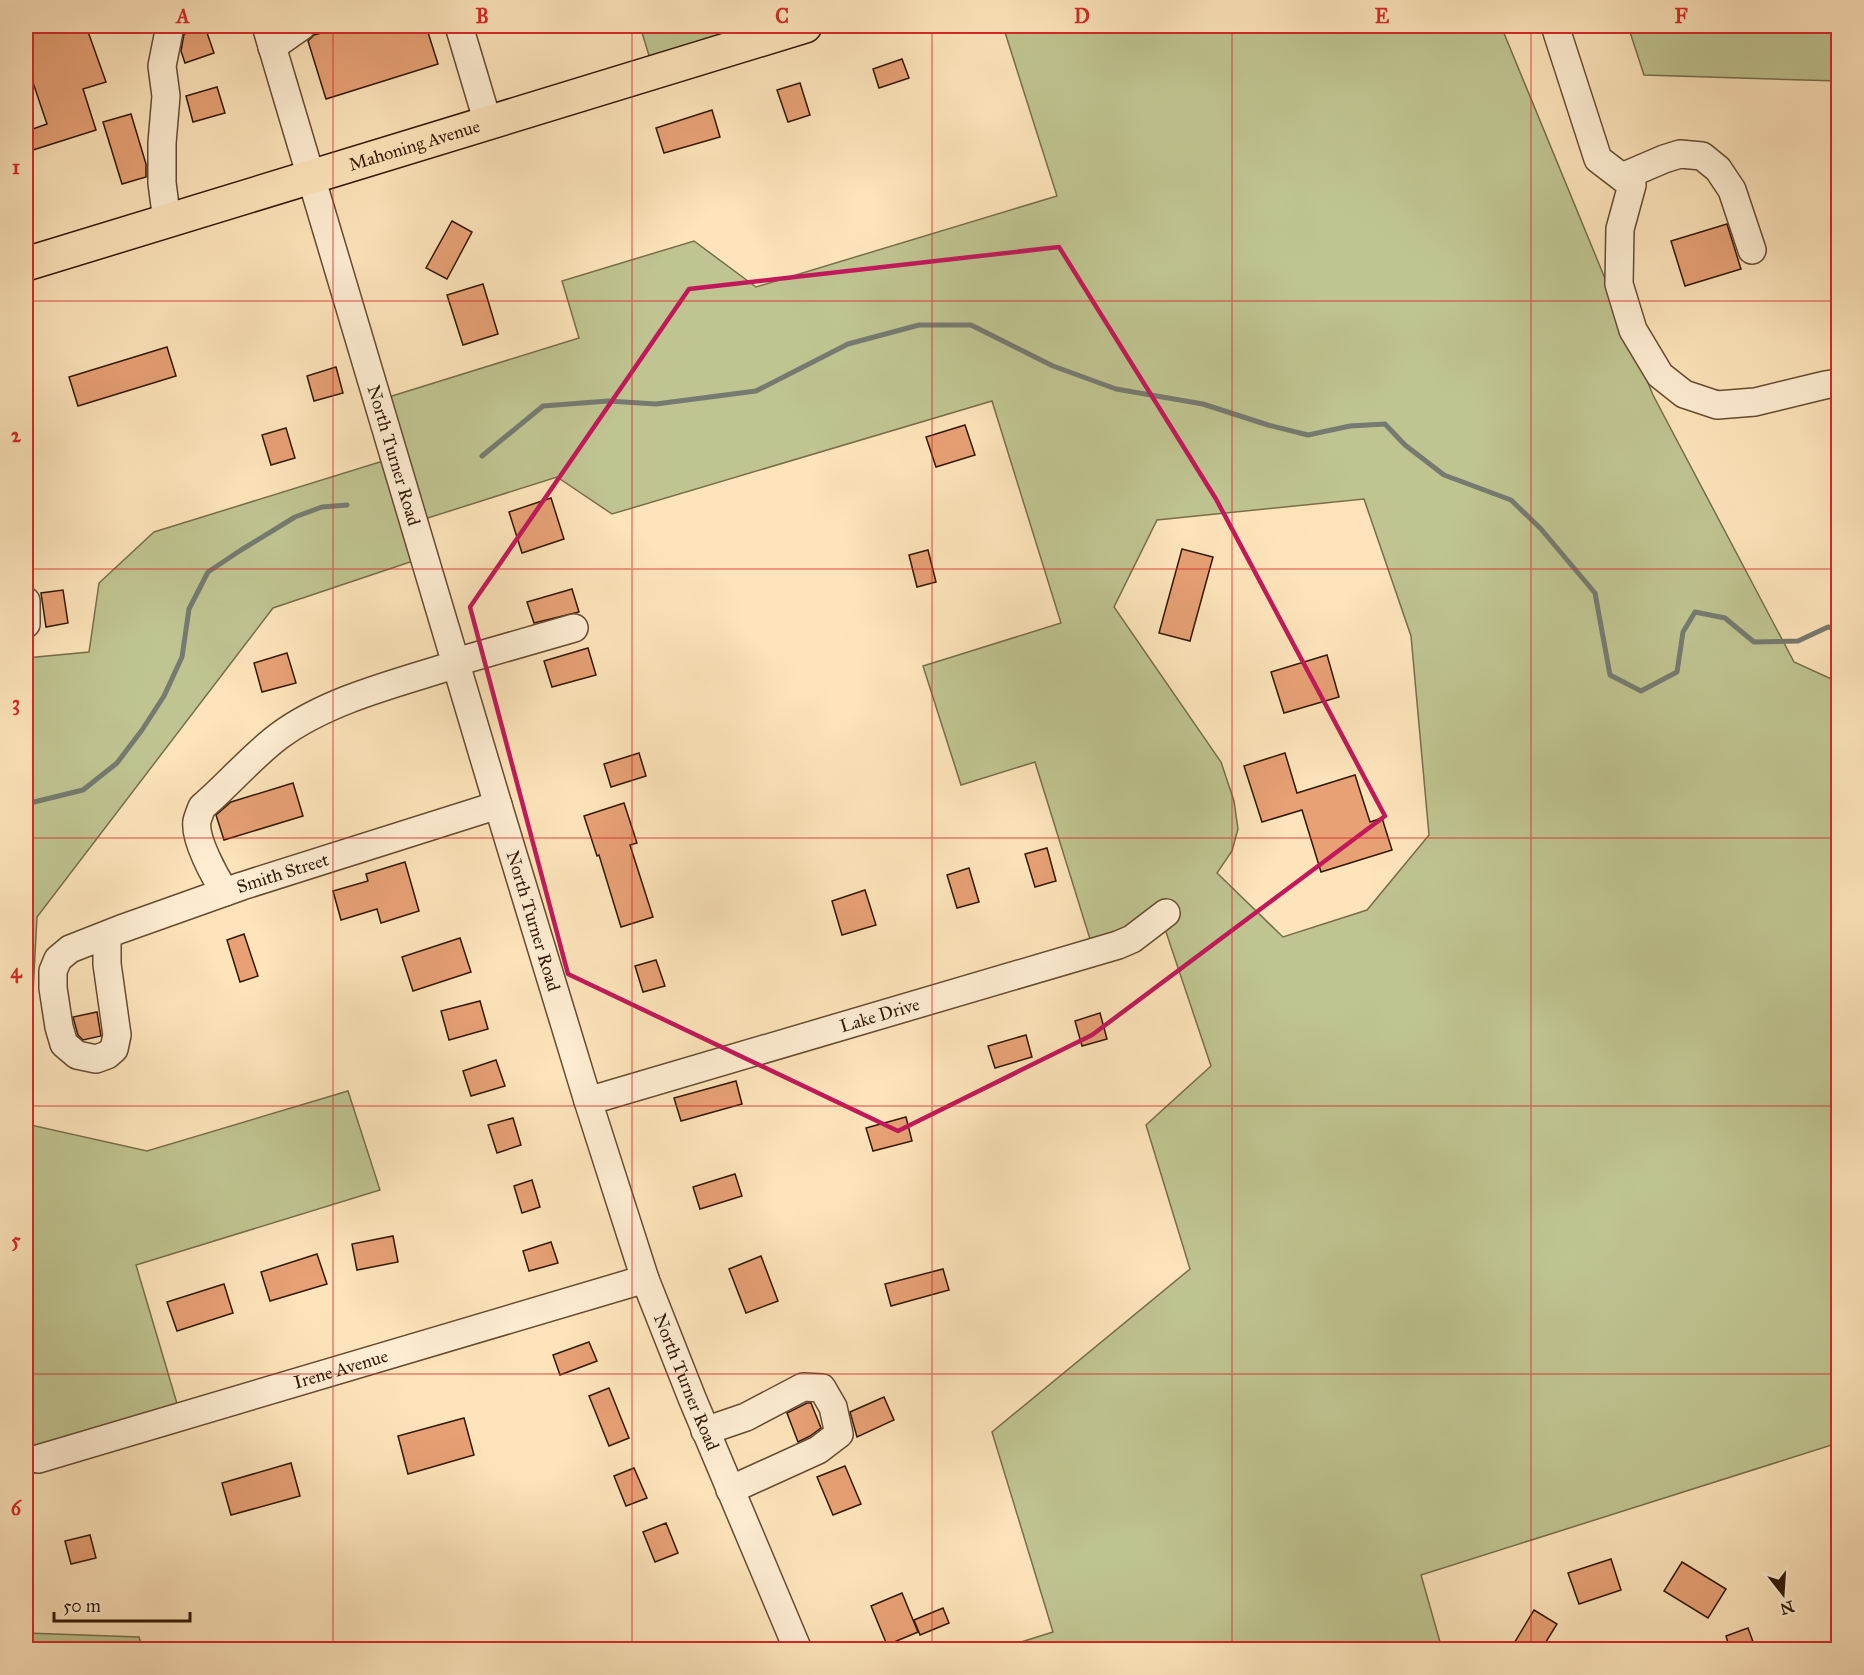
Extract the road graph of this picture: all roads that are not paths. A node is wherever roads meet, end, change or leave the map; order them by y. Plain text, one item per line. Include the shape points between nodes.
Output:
1 (170, 26) edge
2 (302, 26) edge
3 (459, 26) edge
4 (805, 26) edge
5 (1554, 26) edge
6 (269, 36) edge
7 (488, 123) junction
8 (311, 177) junction
9 (1622, 177) junction
10 (167, 221) junction
11 (1752, 250) dead end
12 (26, 264) edge
13 (1834, 389) edge
14 (574, 628) dead end
15 (456, 663) junction
16 (498, 805) junction
17 (225, 892) junction
18 (1166, 913) dead end
19 (107, 935) junction
20 (588, 1101) junction
21 (645, 1279) junction
22 (705, 1431) junction
23 (38, 1459) dead end
24 (730, 1490) junction
25 (798, 1650) edge

1 - 10 street via 162,66 166,96 162,183
2 - 6 street
3 - 7 street
4 - 7 main road, Mahoning Avenue
5 - 9 street via 1598,159
6 - 8 street, North Turner Road
7 - 8 main road, Mahoning Avenue
8 - 10 main road, Mahoning Avenue
8 - 15 street, North Turner Road
9 - 11 street via 1680,154 1702,156 1718,169 1732,190
9 - 13 street via 1632,185 1620,229 1619,284 1632,330 1660,375 1684,394 1717,405
10 - 12 main road, Mahoning Avenue
14 - 15 street
15 - 16 street, North Turner Road
15 - 17 street via 348,699 309,718 280,736 202,807 196,823 201,846
16 - 17 street, Smith Street
16 - 20 street, North Turner Road
17 - 19 street, Smith Street
18 - 20 street, Lake Drive via 1118,945
19 - 19 street, Smith Street via 70,949 58,958 53,971 64,1044 77,1055 96,1059 114,1049 117,1035
20 - 21 street, North Turner Road
21 - 22 street, North Turner Road
21 - 23 street, Irene Avenue
22 - 24 street, North Turner Road
22 - 24 street via 746,1417 803,1387 822,1388 833,1407 839,1434 818,1450
24 - 25 street, North Turner Road

